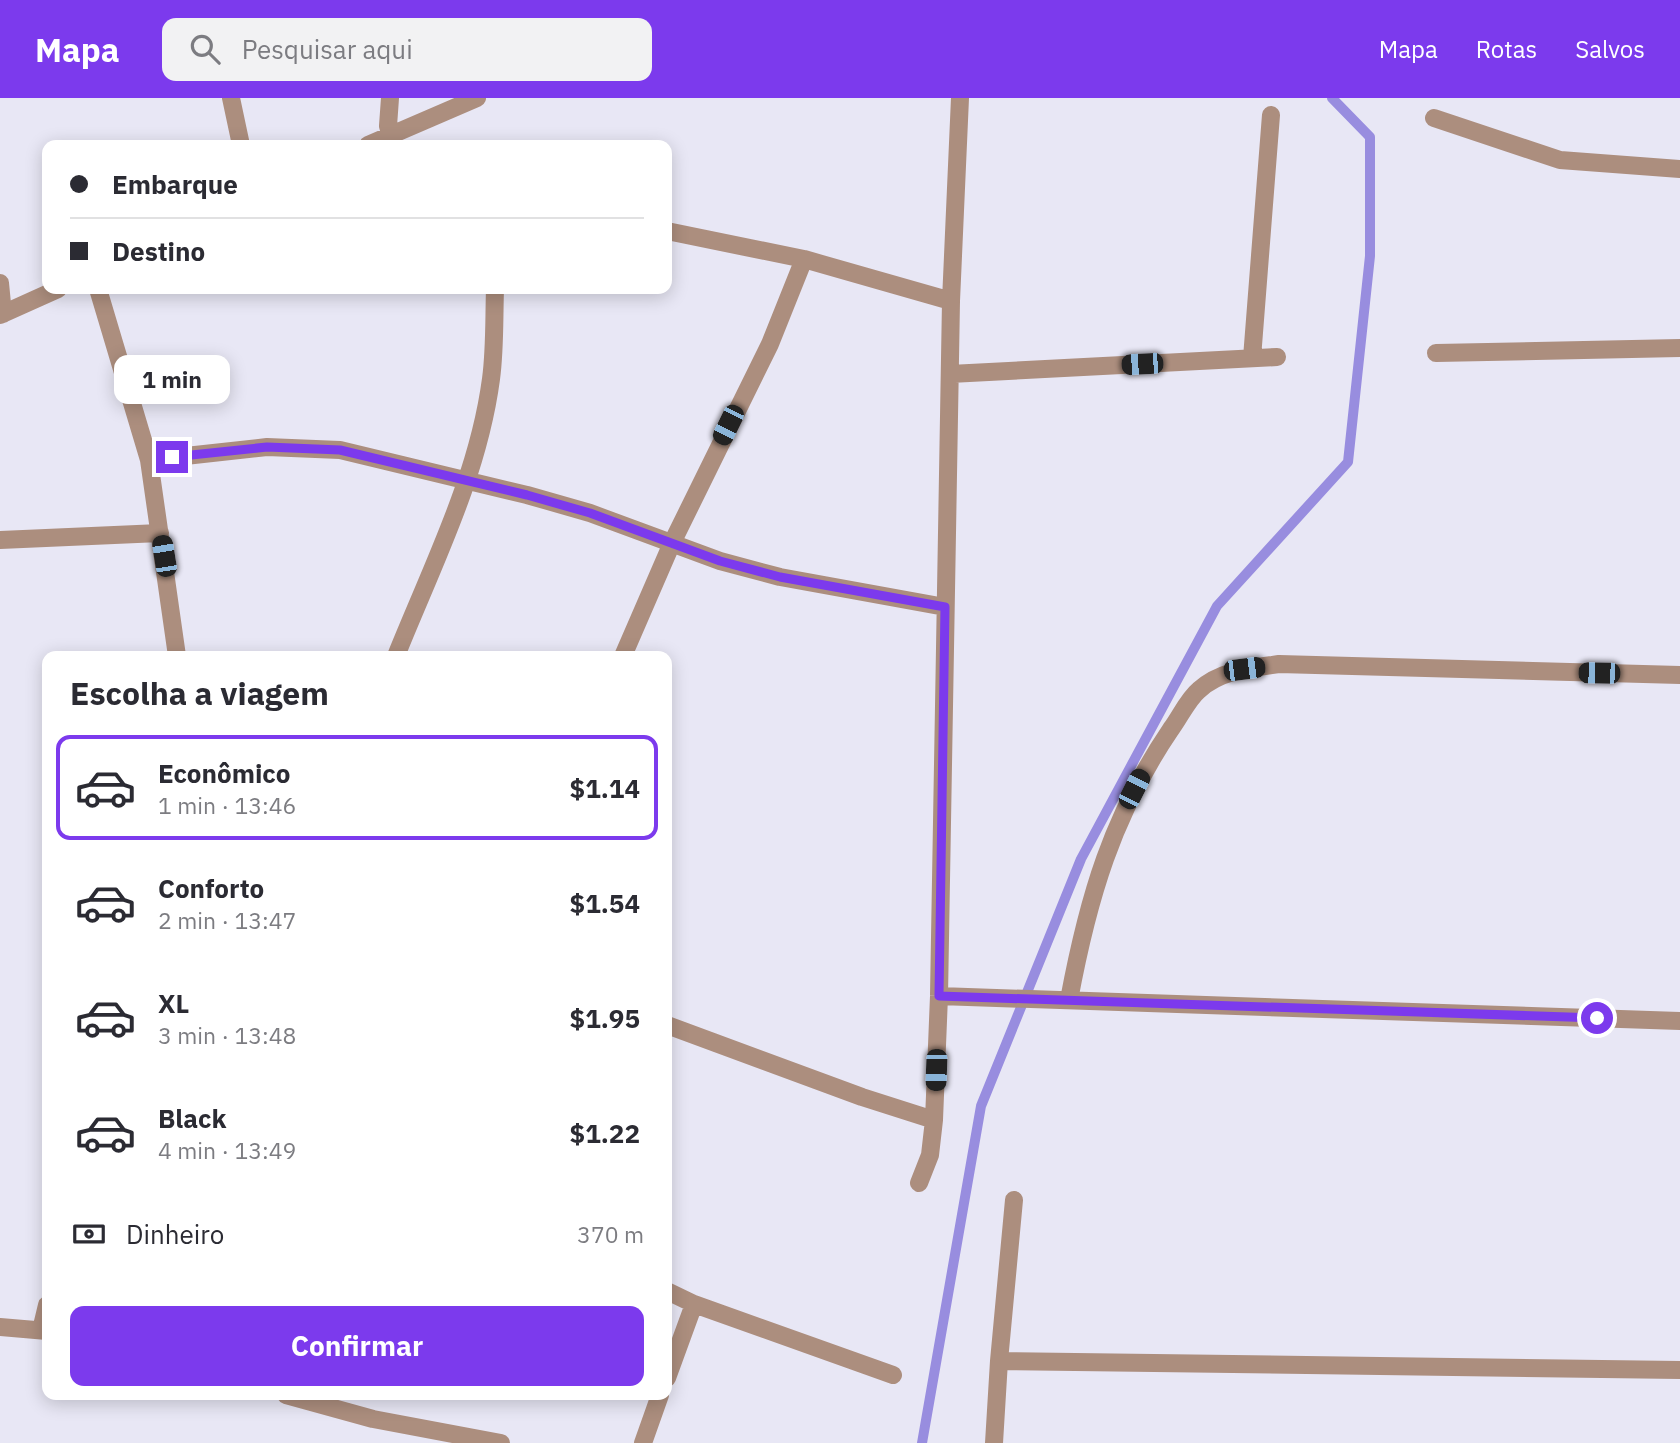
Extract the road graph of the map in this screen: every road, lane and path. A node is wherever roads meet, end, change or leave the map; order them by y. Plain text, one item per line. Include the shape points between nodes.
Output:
1 (231, 98) edge
2 (390, 98) edge
3 (477, 98) edge
4 (960, 98) edge
5 (1271, 115) dead end
6 (1434, 118) dead end
7 (240, 140) edge
8 (391, 140) edge
9 (393, 140) edge
10 (1680, 169) edge
11 (672, 232) edge
12 (804, 259) junction
13 (0, 283) edge
14 (47, 294) edge
15 (99, 294) edge
16 (495, 294) edge
17 (951, 301) junction
18 (1, 314) edge
19 (1680, 348) edge
20 (1436, 353) dead end
21 (1277, 357) dead end
22 (1252, 358) junction
23 (950, 374) junction
24 (149, 460) junction
25 (468, 480) junction
26 (160, 533) junction
27 (0, 540) edge
28 (672, 543) junction
29 (945, 607) junction
30 (176, 651) edge
31 (398, 651) edge
32 (625, 651) edge
33 (1680, 674) edge
34 (939, 996) junction
35 (1069, 1000) junction
36 (1680, 1021) edge
37 (672, 1028) edge
38 (934, 1120) junction
39 (919, 1183) dead end
40 (1014, 1199) dead end
41 (672, 1293) edge
42 (694, 1304) junction
43 (0, 1327) edge
44 (42, 1330) edge
45 (999, 1361) junction
46 (672, 1364) edge
47 (1680, 1370) edge
48 (892, 1375) dead end
49 (304, 1400) edge
50 (658, 1400) edge
51 (501, 1443) edge
52 (643, 1443) edge
53 (994, 1443) edge

1 - 7 street
2 - 8 street
3 - 9 street
4 - 17 street
5 - 22 street
6 - 10 street via 1560,160
11 - 12 street
12 - 17 street
12 - 28 street via 769,344
13 - 18 street
14 - 18 street
15 - 24 street
16 - 25 street via 492,378
17 - 23 street
19 - 20 street
21 - 22 street
22 - 23 street
23 - 29 street
24 - 25 street via 267,447 340,450
24 - 26 street
25 - 28 street via 590,513
25 - 31 street
26 - 27 street
26 - 30 street
28 - 29 street via 780,577
28 - 32 street
29 - 34 street
33 - 35 street via 1279,664 1224,675 1198,690 1147,765 1122,814 1081,937
34 - 35 street
34 - 38 street
35 - 36 street
37 - 38 street
38 - 39 street via 930,1155
40 - 45 street
41 - 42 street
42 - 46 street
42 - 48 street
43 - 44 street
45 - 47 street
45 - 53 street
49 - 51 street via 373,1419
50 - 52 street

